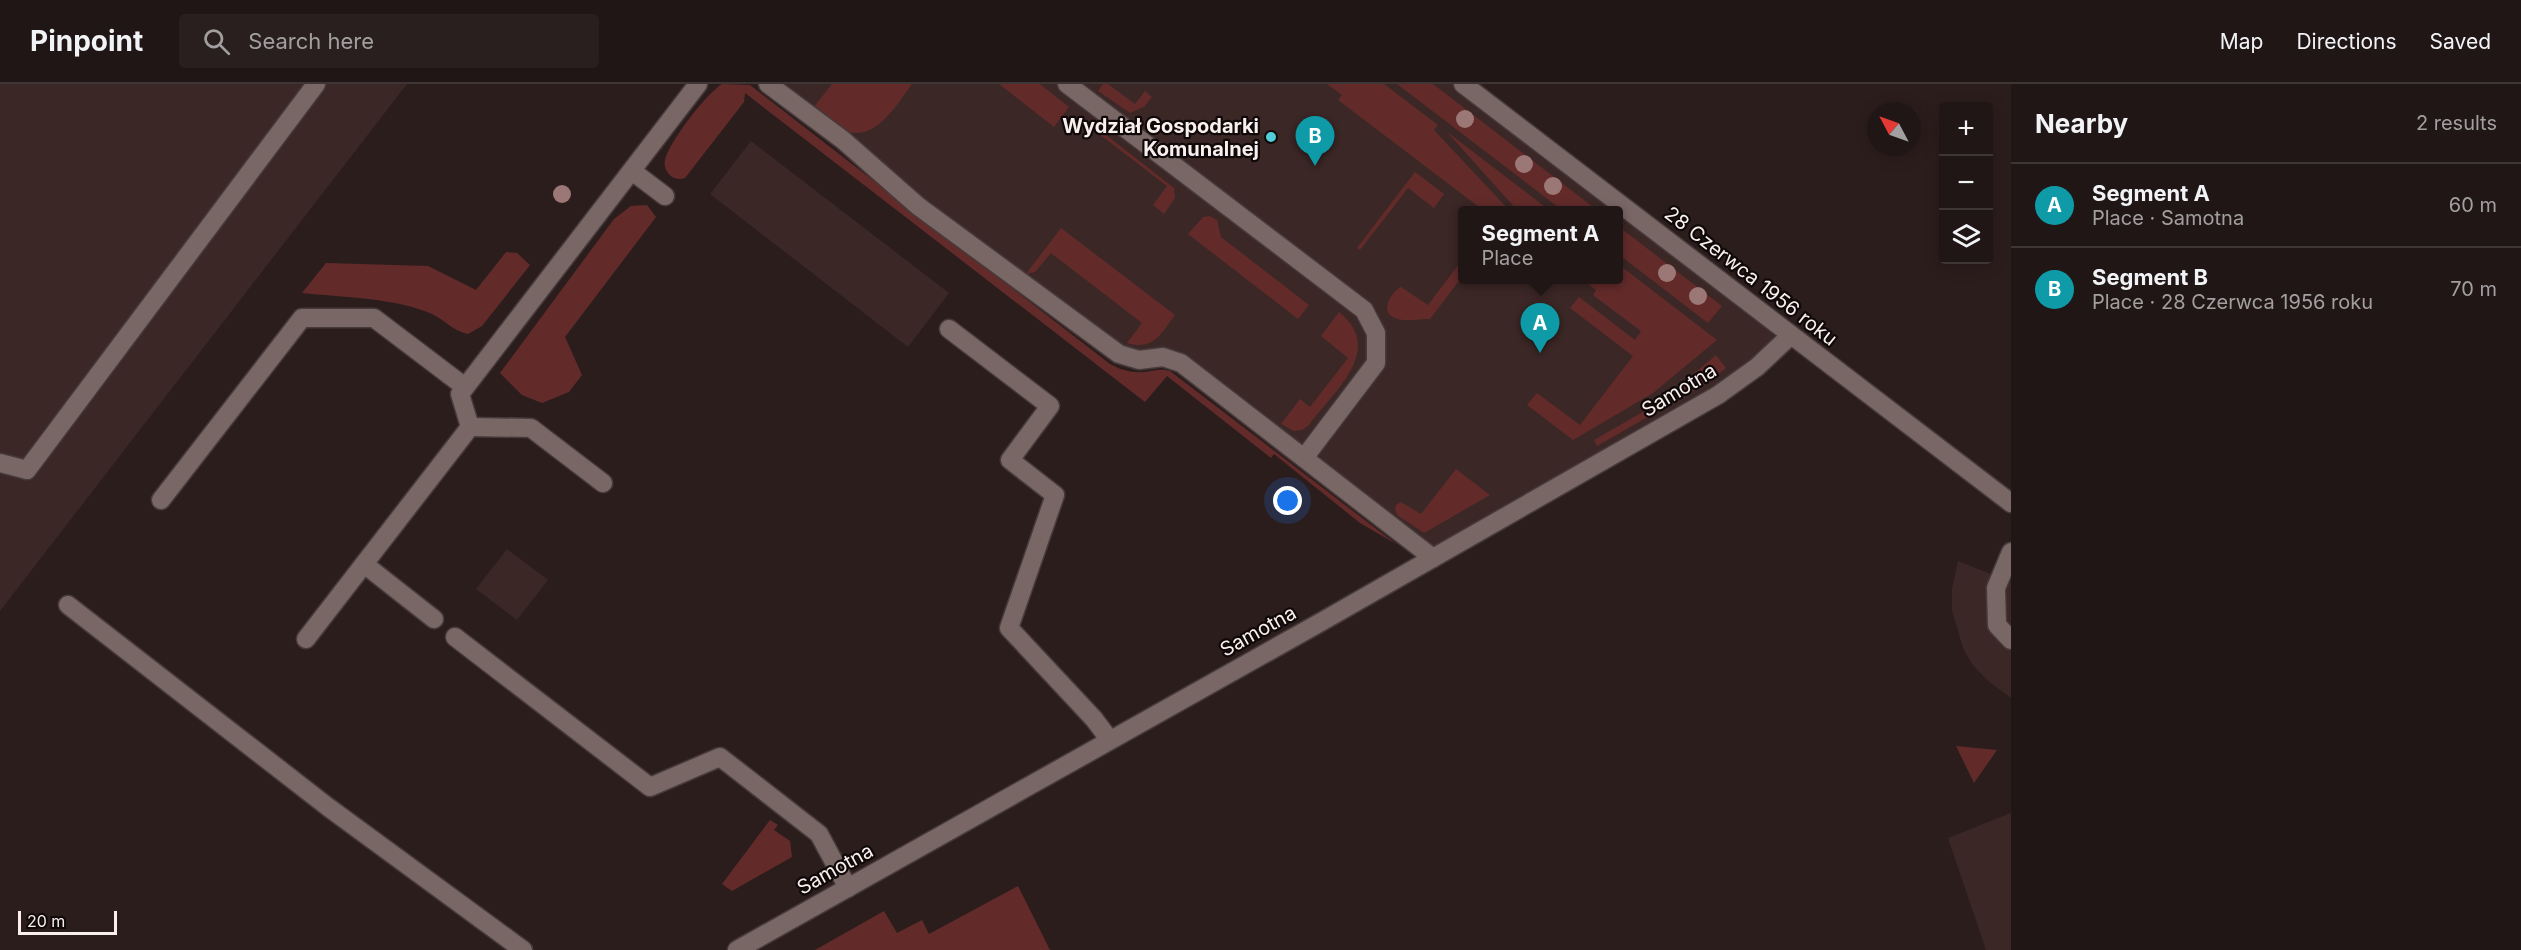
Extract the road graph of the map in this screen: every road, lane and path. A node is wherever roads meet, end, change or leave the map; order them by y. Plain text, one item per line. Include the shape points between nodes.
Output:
1 (316, 84) edge
2 (698, 84) edge
3 (768, 84) edge
4 (1066, 84) edge
5 (1463, 84) edge
6 (632, 171) junction
7 (665, 196) dead end
8 (1622, 206) edge
9 (1623, 206) edge
10 (949, 329) dead end
11 (1791, 335) junction
12 (465, 387) junction
13 (470, 427) junction
14 (1304, 458) junction
15 (0, 463) edge
16 (603, 483) dead end
17 (161, 500) dead end
18 (2011, 503) edge
19 (2011, 552) edge
20 (1433, 558) junction
21 (364, 564) junction
22 (68, 605) dead end
23 (434, 620) dead end
24 (455, 637) dead end
25 (306, 639) dead end
26 (2011, 640) edge
27 (1109, 739) junction
28 (848, 888) junction
29 (523, 950) edge
30 (737, 950) edge

1 - 15 street via 27,470
2 - 6 street
3 - 14 street via 843,140 918,206 1119,354 1140,360 1163,357 1181,363
4 - 14 street via 1364,310 1376,333 1376,363
5 - 8 street, 28 Czerwca 1956 roku
6 - 7 street
6 - 12 street
9 - 11 street, 28 Czerwca 1956 roku
10 - 27 street via 1050,406 1010,460 1055,495 1009,628
11 - 18 street, 28 Czerwca 1956 roku
11 - 20 street, Samotna via 1757,367 1718,394
12 - 13 street via 460,394
12 - 17 street via 374,318 302,318
13 - 16 street via 531,428
13 - 21 street
14 - 20 street
19 - 26 street via 1996,588 1997,625
20 - 27 street, Samotna
21 - 23 street
21 - 25 street
22 - 29 street via 328,807
24 - 28 street via 650,787 720,757 819,834
27 - 28 street, Samotna
28 - 30 street, Samotna

